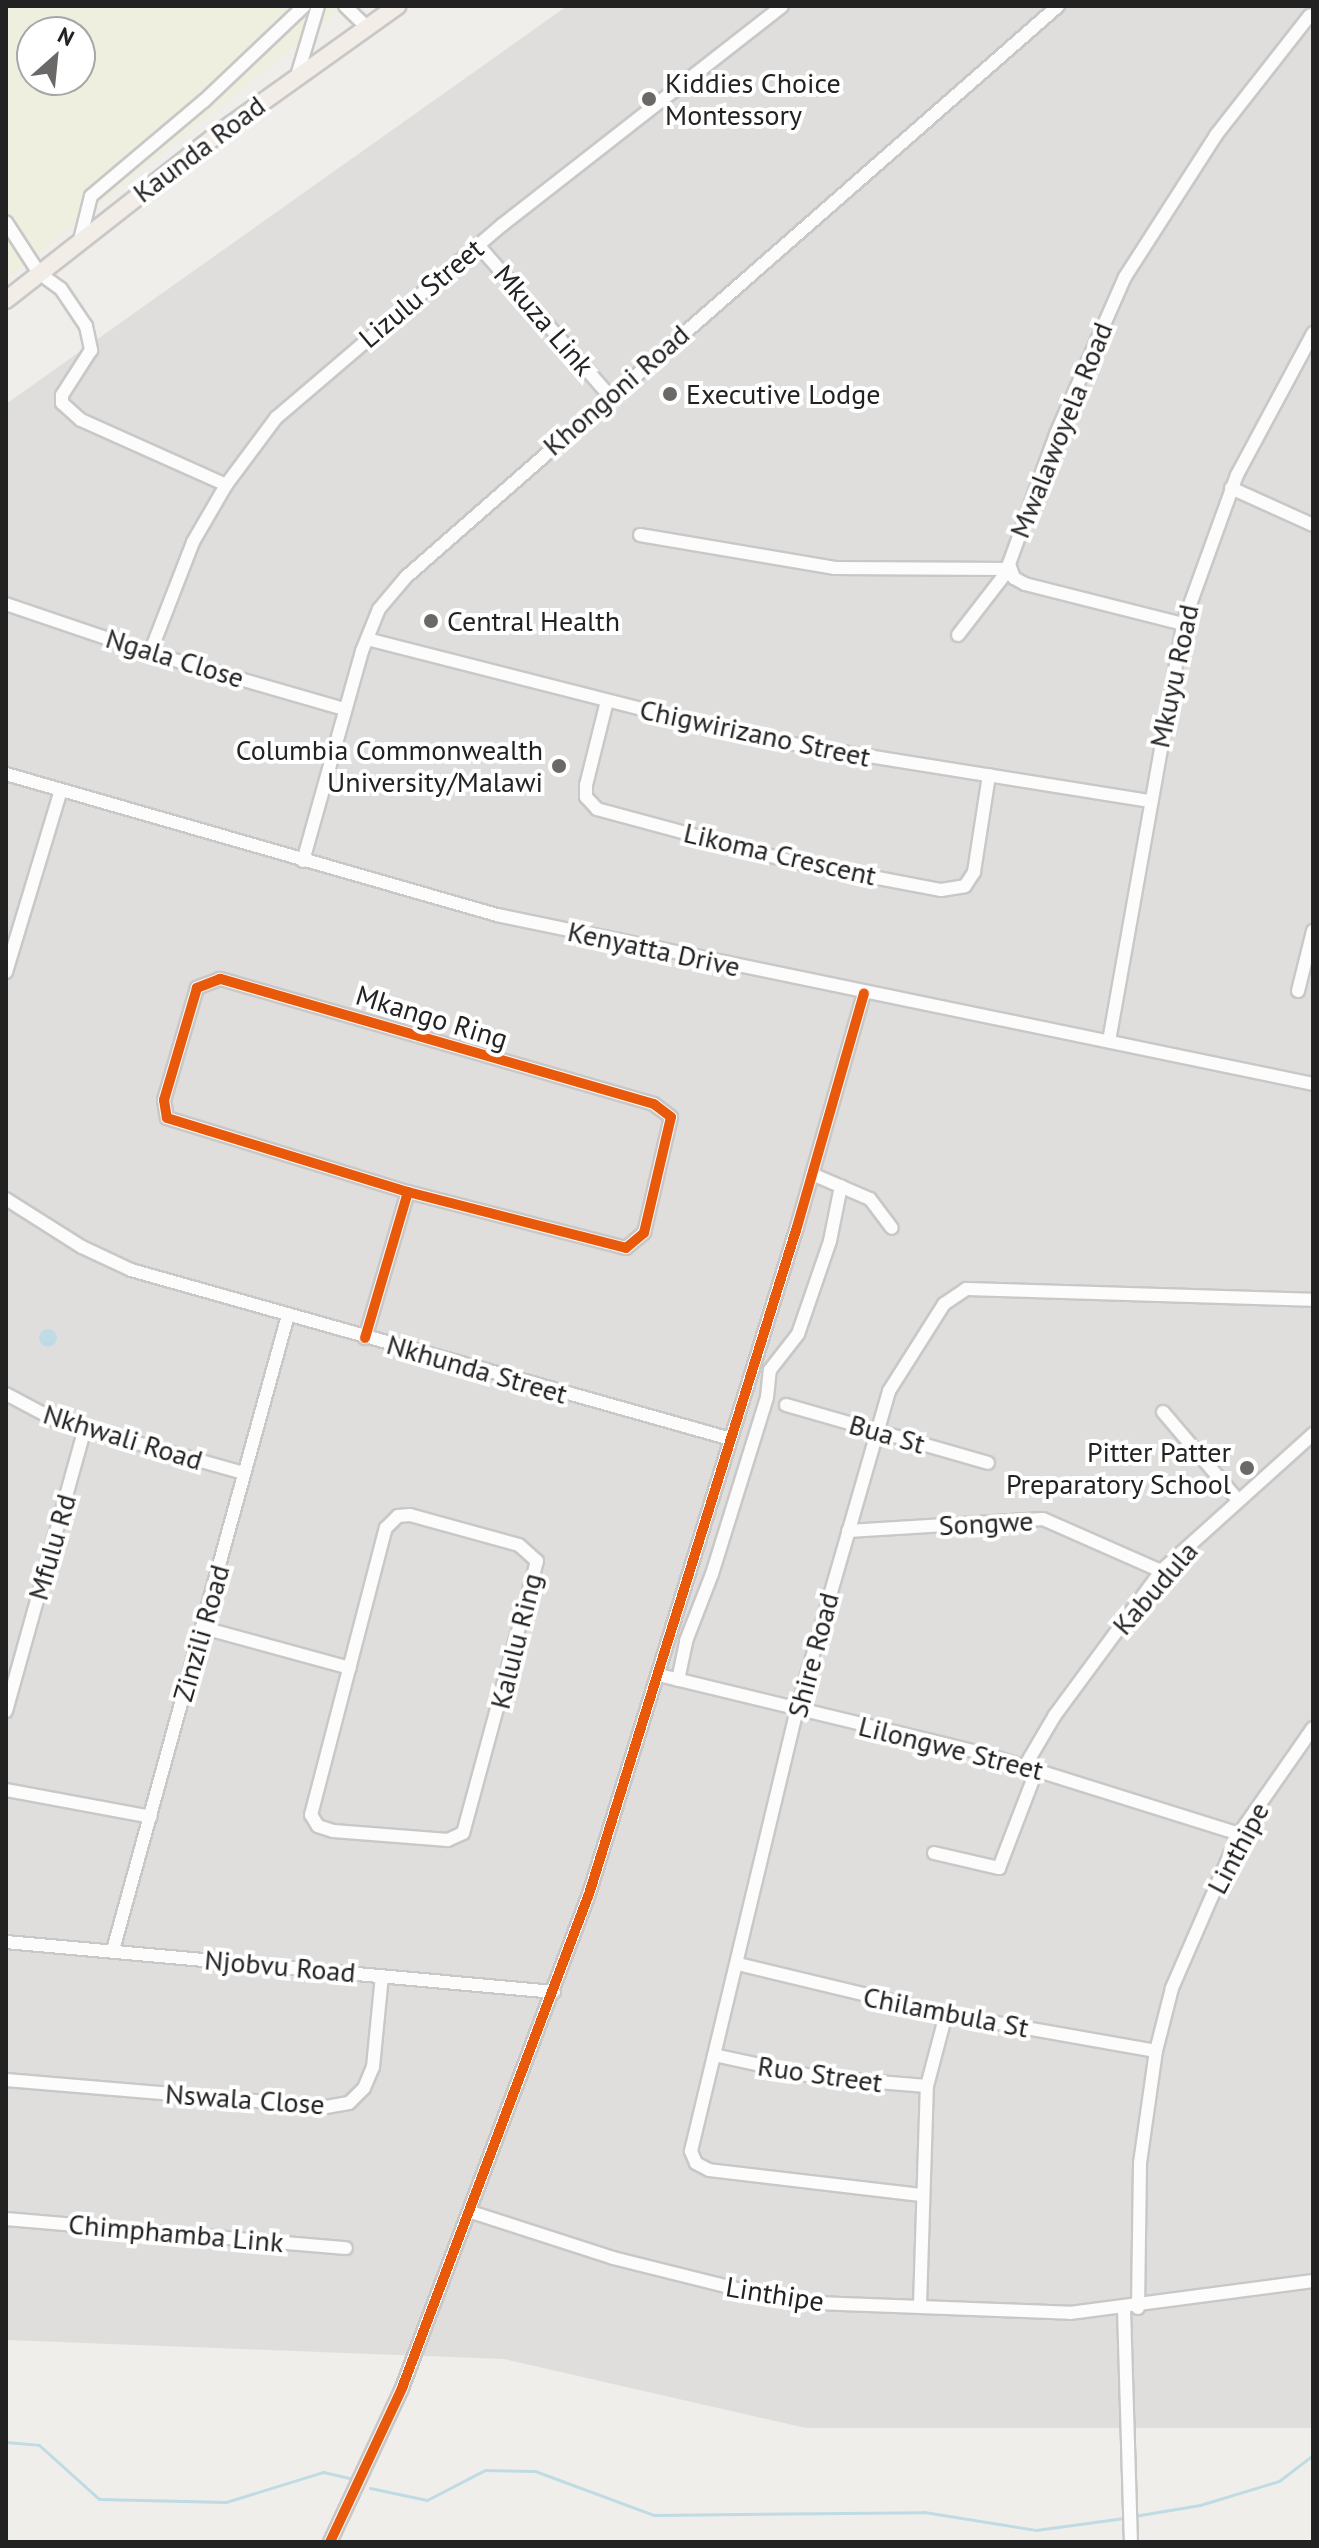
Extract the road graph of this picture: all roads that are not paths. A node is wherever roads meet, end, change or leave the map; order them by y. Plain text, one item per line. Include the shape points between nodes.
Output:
1 (304, 6) edge
2 (318, 6) edge
3 (345, 6) edge
4 (397, 6) edge
5 (782, 6) edge
6 (1058, 6) edge
7 (1308, 13) edge
8 (367, 27) junction
9 (297, 76) junction
10 (6, 222) edge
11 (80, 240) junction
12 (478, 245) junction
13 (39, 273) junction
14 (6, 300) edge
15 (1313, 333) edge
16 (609, 395) junction
17 (226, 485) junction
18 (1231, 488) junction
19 (1313, 525) edge
20 (640, 535) dead end
21 (1009, 569) junction
22 (6, 604) edge
23 (1183, 624) junction
24 (958, 635) dead end
25 (367, 639) junction
26 (150, 653) junction
27 (607, 701) junction
28 (344, 709) junction
29 (6, 774) edge
30 (989, 775) junction
31 (60, 793) junction
32 (1149, 801) junction
33 (303, 861) junction
34 (1313, 931) edge
35 (6, 972) edge
36 (1298, 991) dead end
37 (864, 993) junction
38 (1109, 1041) junction
39 (1313, 1084) edge
40 (812, 1174) junction
41 (841, 1186) junction
42 (408, 1192) junction
43 (6, 1199) edge
44 (892, 1228) dead end
45 (1313, 1300) edge
46 (288, 1315) junction
47 (365, 1338) junction
48 (6, 1394) edge
49 (786, 1405) dead end
50 (1163, 1412) dead end
51 (85, 1429) junction
52 (877, 1432) junction
53 (1313, 1434) edge
54 (731, 1439) junction
55 (988, 1463) dead end
56 (243, 1473) junction
57 (1237, 1499) junction
58 (848, 1531) junction
59 (1161, 1571) junction
60 (204, 1628) junction
61 (350, 1668) junction
62 (659, 1675) junction
63 (678, 1680) junction
64 (797, 1710) junction
65 (6, 1711) edge
66 (1312, 1732) edge
67 (1031, 1767) junction
68 (6, 1790) edge
69 (151, 1817) junction
70 (1239, 1834) junction
71 (934, 1853) dead end
72 (6, 1942) edge
73 (113, 1950) junction
74 (738, 1964) junction
75 (382, 1976) junction
76 (554, 1992) junction
77 (946, 2014) junction
78 (1156, 2051) junction
79 (714, 2055) junction
80 (6, 2080) edge
81 (927, 2086) junction
82 (921, 2195) junction
83 (471, 2212) junction
84 (6, 2219) edge
85 (346, 2248) dead end
86 (1313, 2281) edge
87 (920, 2305) junction
88 (1131, 2308) junction
89 (330, 2542) edge
90 (1131, 2542) edge

1 - 11 street via 204,101 91,196
2 - 9 street
3 - 8 street
4 - 8 main road, Kaunda Road
5 - 12 street, Lizulu Street
6 - 16 street, Khongoni Road
7 - 21 street, Mwalawoyela Road via 1216,135 1125,277 1056,434
8 - 9 main road, Kaunda Road
9 - 11 main road, Kaunda Road
10 - 13 street
11 - 13 main road, Kaunda Road
12 - 16 street, Mkuza Link
12 - 17 street, Lizulu Street via 276,418
13 - 14 main road, Kaunda Road
13 - 17 street via 61,289 86,326 89,357 60,400 81,420
15 - 18 street, Mkuyu Road
16 - 25 street, Khongoni Road via 433,548 379,609
17 - 26 street, Lizulu Street via 193,542
18 - 19 street
18 - 23 street, Mkuyu Road
20 - 21 street via 835,568
21 - 23 street, Mwalawoyela Road via 1025,584
21 - 24 street
22 - 26 street, Ngala Close
23 - 32 street, Mkuyu Road
25 - 27 street, Chigwirizano Street
25 - 28 street, Khongoni Road
26 - 28 street, Ngala Close
27 - 30 street, Chigwirizano Street via 756,738
27 - 30 street, Likoma Crescent via 586,785 594,808 853,873 941,890 965,886 975,868
28 - 33 street, Khongoni Road
29 - 31 street, Kenyatta Drive
30 - 32 street, Chigwirizano Street
31 - 33 street, Kenyatta Drive
31 - 35 street
32 - 38 street, Mkuyu Road via 1124,976
33 - 37 street, Kenyatta Drive via 497,915
34 - 36 street
37 - 38 street, Kenyatta Drive
37 - 40 street
38 - 39 street, Kenyatta Drive
40 - 41 street
40 - 54 street
41 - 44 street via 879,1206
41 - 63 street via 830,1241 798,1334 770,1370 767,1397 712,1574 689,1629
42 - 42 street, Mkango Ring via 626,1248 644,1233 671,1117 654,1104 231,982 213,979 200,985 164,1100 167,1118
42 - 47 street
43 - 46 street, Nkhunda Street via 110,1261
45 - 52 street, Shire Road via 966,1289 944,1304 907,1357
46 - 47 street, Nkhunda Street
46 - 56 street, Zinzili Road
47 - 54 street, Nkhunda Street
48 - 51 street, Nkhwali Road via 39,1413
49 - 52 street, Bua St
50 - 57 street
51 - 56 street, Nkhwali Road
51 - 65 street, Mfulu Rd
52 - 55 street, Bua St
52 - 58 street, Shire Road
53 - 57 street, Kabudula
54 - 62 street
56 - 60 street, Zinzili Road
57 - 59 street, Kabudula
58 - 59 street, Songwe via 1043,1519
58 - 64 street, Shire Road
59 - 67 street, Kabudula via 1055,1715
60 - 61 street
60 - 69 street, Zinzili Road
61 - 61 street, Kalulu Ring via 326,1748 314,1821 333,1831 460,1837 537,1575 534,1556 519,1545 410,1515 393,1519 386,1528
62 - 63 street, Lilongwe Street
62 - 76 street
63 - 64 street, Lilongwe Street
64 - 67 street, Lilongwe Street
64 - 74 street, Shire Road
66 - 70 street, Linthipe
67 - 70 street, Lilongwe Street
67 - 71 street, Kabudula via 999,1868
68 - 69 street
69 - 73 street, Zinzili Road
70 - 78 street, Linthipe via 1172,1988
72 - 73 street, Njobvu Road
73 - 75 street, Njobvu Road
74 - 77 street, Chilambula St
74 - 79 street, Shire Road
75 - 76 street, Njobvu Road
75 - 80 street, Nswala Close via 373,2067 364,2088 349,2103 326,2107
76 - 83 street
77 - 78 street, Chilambula St
77 - 81 street
78 - 88 street, Linthipe via 1140,2163
79 - 81 street, Ruo Street via 817,2077
79 - 82 street, Shire Road via 691,2151 702,2167 801,2184
81 - 82 street
82 - 87 street
83 - 87 street, Linthipe via 628,2262 790,2302
83 - 89 street via 402,2388
84 - 85 street, Chimphamba Link
86 - 88 street, Linthipe
87 - 88 street, Linthipe via 1070,2313
88 - 90 street

